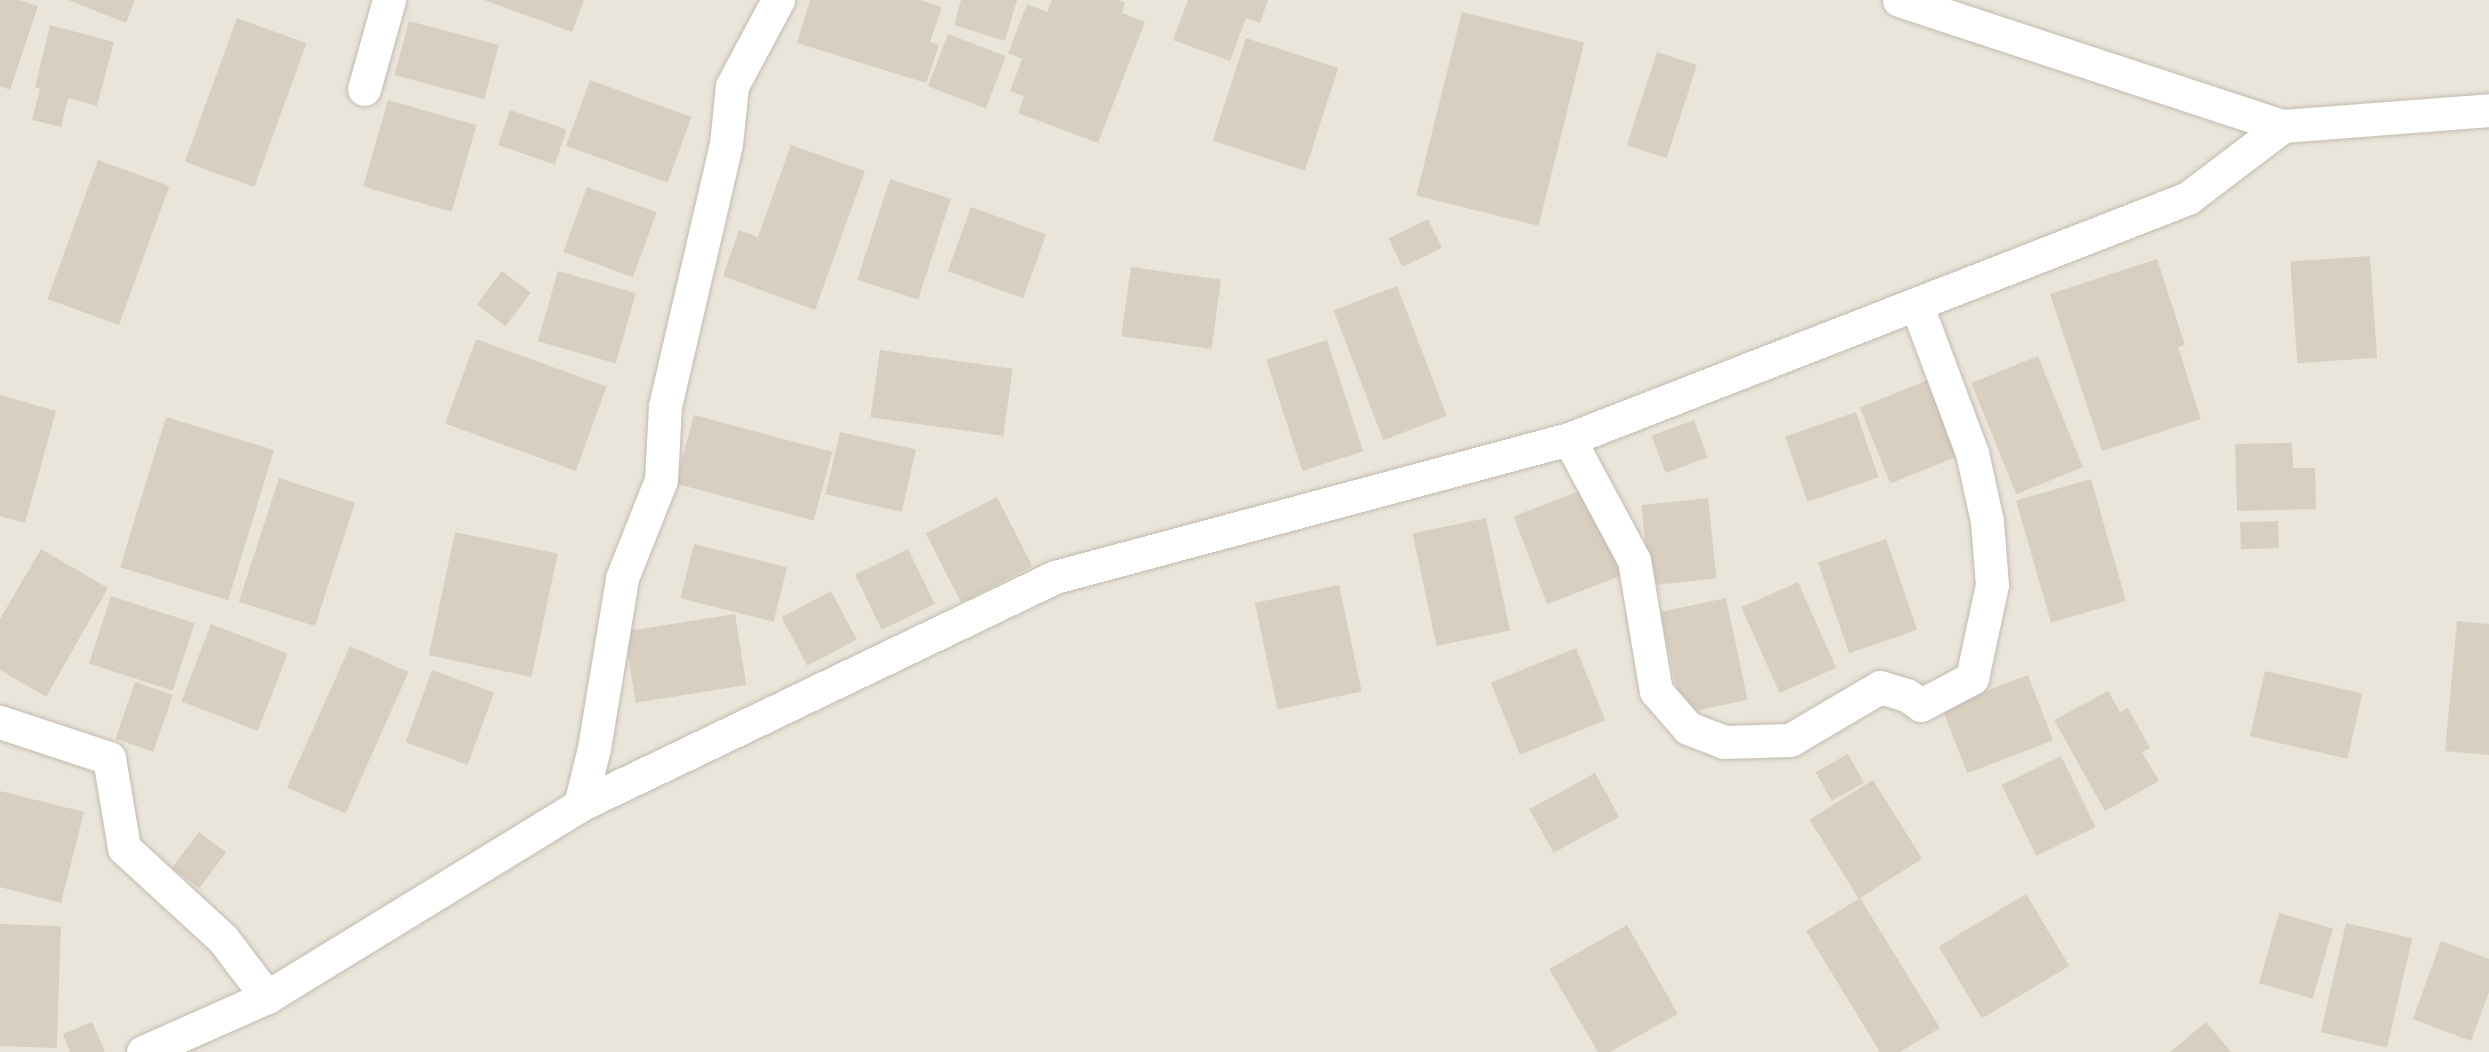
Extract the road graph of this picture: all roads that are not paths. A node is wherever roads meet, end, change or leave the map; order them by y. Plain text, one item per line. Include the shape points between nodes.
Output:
1 (389, 0) edge
2 (778, 0) edge
3 (1899, 0) edge
4 (364, 88) dead end
5 (2489, 110) edge
6 (2283, 126) junction
7 (1917, 306) junction
8 (1569, 439) junction
9 (0, 722) edge
10 (580, 805) junction
11 (267, 997) junction
12 (143, 1052) edge

1 - 4 street
2 - 10 street via 732,86 726,144 665,406 661,480 622,578 594,748
3 - 6 street
5 - 6 street
6 - 7 street via 2188,198
7 - 8 street
7 - 8 street via 1972,453 1987,521 1992,585 1972,678 1921,705 1907,695 1880,687 1790,740 1724,742 1688,728 1656,691 1634,560
8 - 10 street via 1055,577
9 - 11 street via 110,758 124,848 223,939
10 - 11 street
11 - 12 street

